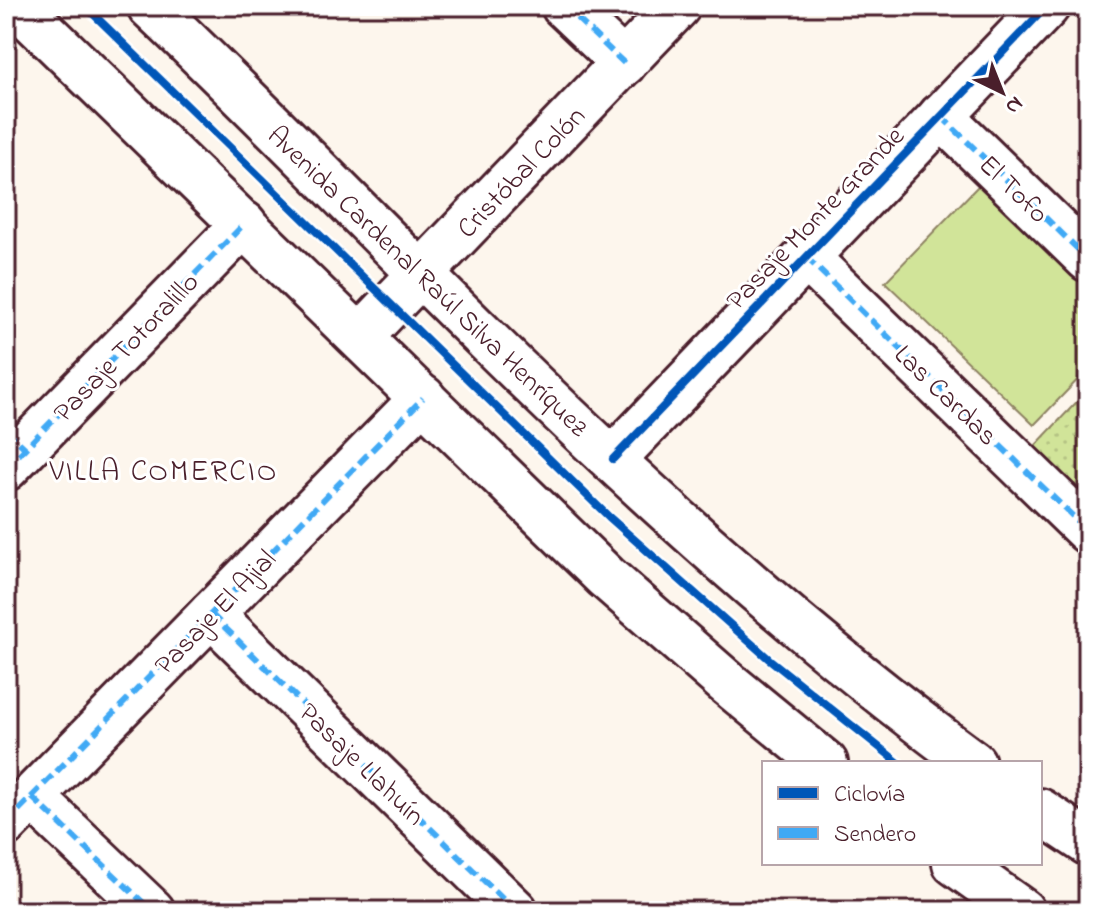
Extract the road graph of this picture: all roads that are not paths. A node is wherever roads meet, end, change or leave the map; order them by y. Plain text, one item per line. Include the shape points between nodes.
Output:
1 (18, 6) edge
2 (150, 6) edge
3 (564, 6) edge
4 (678, 6) edge
5 (1047, 6) edge
6 (624, 63) junction
7 (941, 116) junction
8 (244, 224) junction
9 (806, 257) junction
10 (1088, 259) edge
11 (421, 274) junction
12 (361, 336) junction
13 (423, 398) junction
14 (12, 449) edge
15 (613, 459) junction
16 (1088, 531) edge
17 (211, 614) junction
18 (823, 761) edge
19 (970, 761) edge
20 (19, 810) edge
21 (1042, 812) edge
22 (1088, 843) edge
23 (958, 865) edge
24 (152, 911) edge
25 (515, 911) edge
26 (1022, 911) edge

1 - 8 street
2 - 11 street, Avenida Cardenal Raúl Silva Henríquez
3 - 6 street
4 - 6 street, Cristóbal Colón
5 - 7 street, Pasaje Monte Grande
6 - 11 street, Cristóbal Colón
7 - 9 street, Pasaje Monte Grande
7 - 10 street, El Tofo
8 - 12 street
8 - 14 street, Pasaje Totoralillo
9 - 15 street, Pasaje Monte Grande
9 - 16 street, Las Cardas
11 - 12 street, Cristóbal Colón
11 - 15 street, Avenida Cardenal Raúl Silva Henríquez
12 - 13 street
13 - 17 street, Pasaje El Ajial
13 - 18 street via 606,577
15 - 19 street, Avenida Cardenal Raúl Silva Henríquez via 809,636
17 - 20 street, Pasaje El Ajial
17 - 25 street, Pasaje Llahuín
20 - 24 street
21 - 22 street
23 - 26 street

